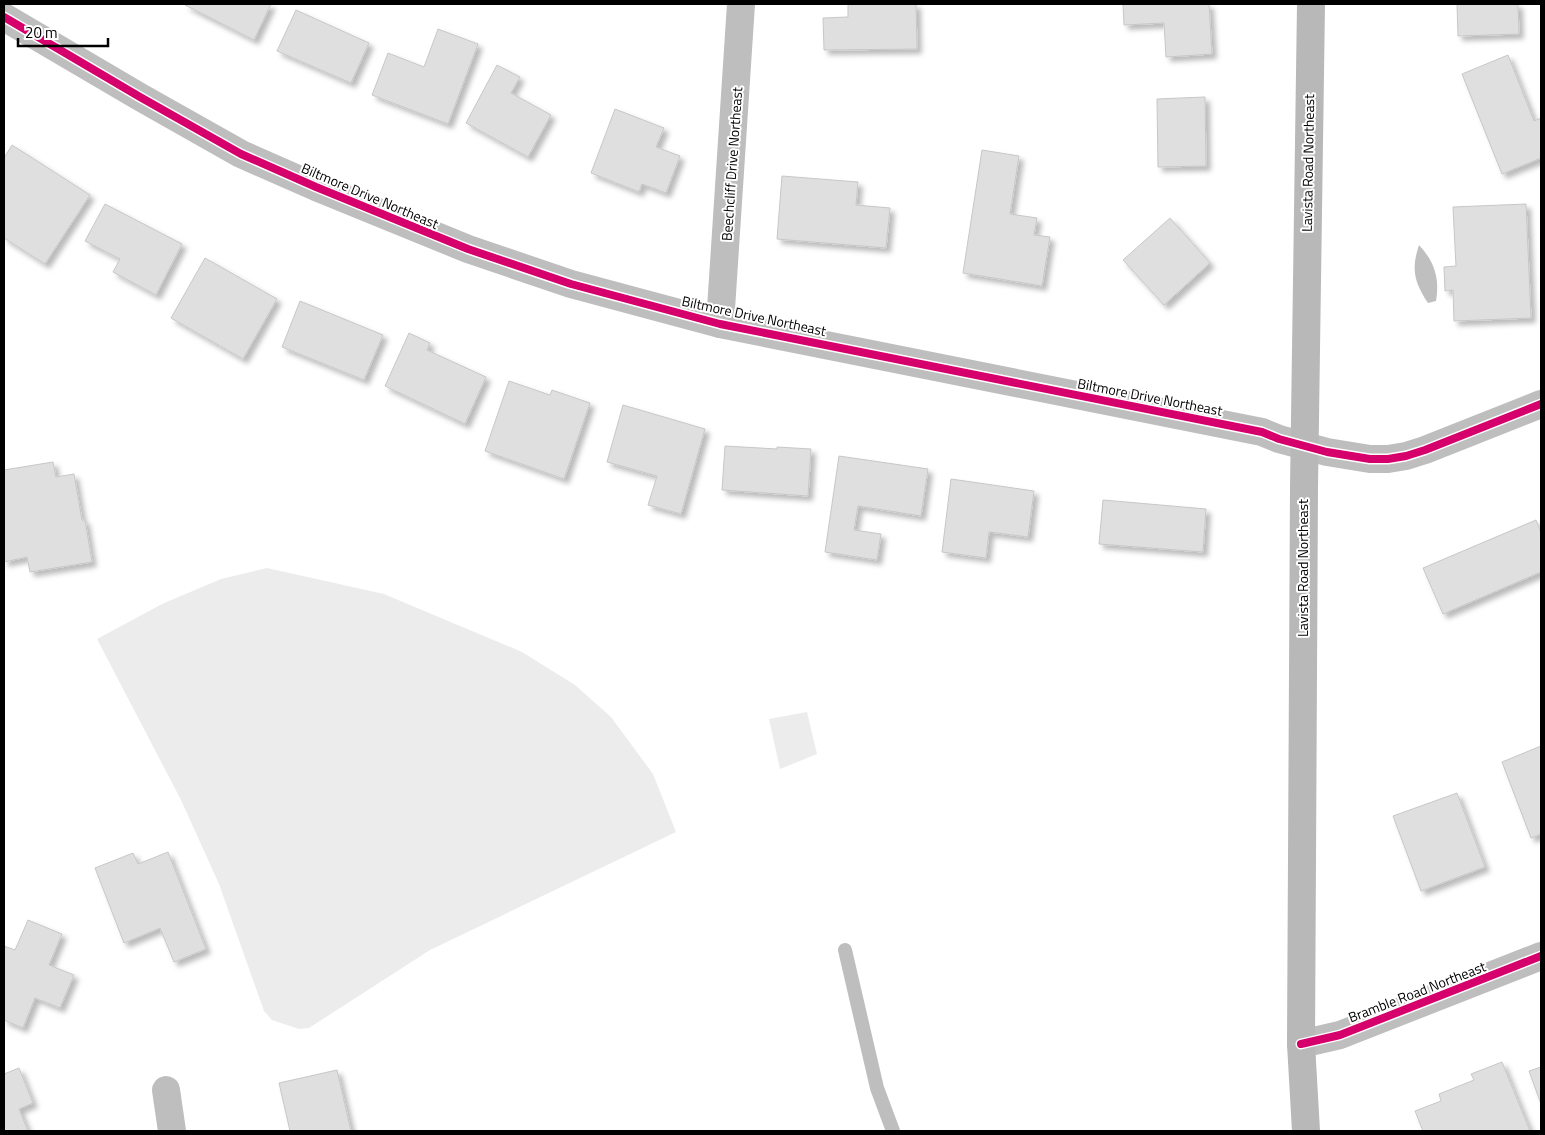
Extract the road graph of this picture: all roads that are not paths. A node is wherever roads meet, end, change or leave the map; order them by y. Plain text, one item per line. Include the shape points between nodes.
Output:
1 (741, 4) edge
2 (1311, 4) edge
3 (4, 17) edge
4 (720, 324) junction
5 (1541, 404) edge
6 (1304, 446) junction
7 (845, 950) dead end
8 (1541, 956) edge
9 (1301, 1044) junction
10 (166, 1090) dead end
11 (172, 1131) edge
12 (893, 1131) edge
13 (1306, 1131) edge

1 - 4 street, Beechcliff Drive Northeast
2 - 6 main road, Lavista Road Northeast
3 - 4 street, Biltmore Drive Northeast via 241,154 316,187 468,249 571,284
4 - 6 street, Biltmore Drive Northeast via 1262,432
5 - 6 street, Biltmore Drive Northeast via 1406,456 1370,459
6 - 9 main road, Lavista Road Northeast
7 - 12 lane via 877,1088
8 - 9 street, Bramble Road Northeast via 1340,1035
9 - 13 main road, Lavista Road Northeast
10 - 11 street

